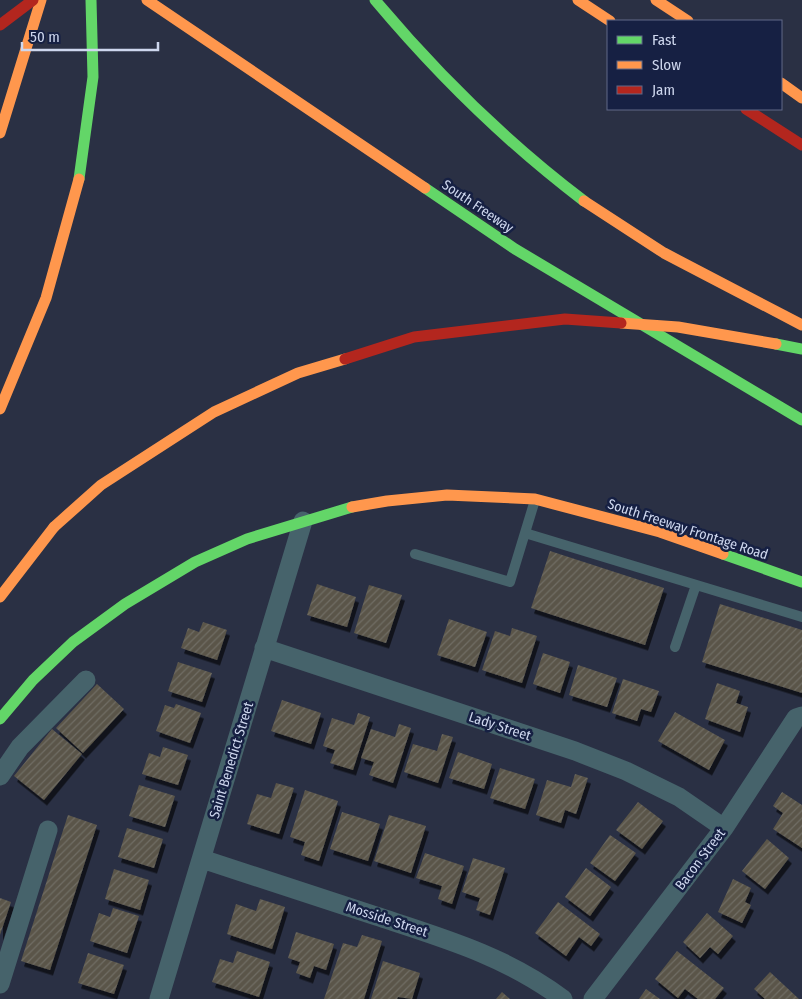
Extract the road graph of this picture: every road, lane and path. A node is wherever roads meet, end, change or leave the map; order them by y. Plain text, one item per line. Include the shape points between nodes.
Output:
1 (33, 0) edge
2 (41, 0) edge
3 (90, 0) edge
4 (147, 0) edge
5 (375, 0) edge
6 (578, 0) edge
7 (656, 0) edge
8 (608, 20) edge
9 (686, 20) edge
10 (0, 25) edge
11 (782, 84) edge
12 (802, 98) edge
13 (748, 110) edge
14 (0, 133) edge
15 (802, 145) edge
16 (802, 325) edge
17 (802, 349) edge
18 (0, 409) edge
19 (802, 420) edge
20 (535, 499) junction
21 (303, 521) junction
22 (525, 533) junction
23 (416, 554) dead end
24 (802, 582) edge
25 (696, 585) junction
26 (0, 597) edge
27 (802, 617) edge
28 (264, 648) junction
29 (675, 648) dead end
30 (86, 680) dead end
31 (802, 716) edge
32 (0, 719) edge
33 (0, 776) edge
34 (724, 828) junction
35 (48, 830) dead end
36 (202, 859) junction
37 (0, 984) edge
38 (159, 999) edge
39 (563, 999) edge
40 (593, 999) edge

1 - 10 main road
2 - 14 main road
3 - 18 main road via 93,77 79,178 46,298
4 - 19 main road, South Freeway via 515,249
5 - 16 main road via 401,33 454,88 528,157 614,221 665,253
6 - 8 main road
7 - 9 main road
11 - 12 main road
13 - 15 main road
17 - 26 main road, bridge via 678,327 565,319 414,337 298,373 214,412 101,486 54,527
20 - 21 main road, South Freeway Frontage Road via 447,495 342,509
20 - 22 lane
20 - 24 main road, South Freeway Frontage Road via 660,532
21 - 28 street, Saint Benedict Street
21 - 32 main road, South Freeway Frontage Road via 247,539 195,562 125,604 73,642 33,680
22 - 23 lane via 510,582
22 - 25 lane
25 - 27 lane
25 - 29 lane
28 - 34 street, Lady Street via 584,754 679,797
28 - 36 street, Saint Benedict Street
30 - 33 street via 20,747
31 - 34 street, Bacon Street via 796,718
34 - 40 street, Bacon Street
35 - 37 street
36 - 38 street, Saint Benedict Street
36 - 39 street, Mosside Street via 461,944 504,962 541,982

